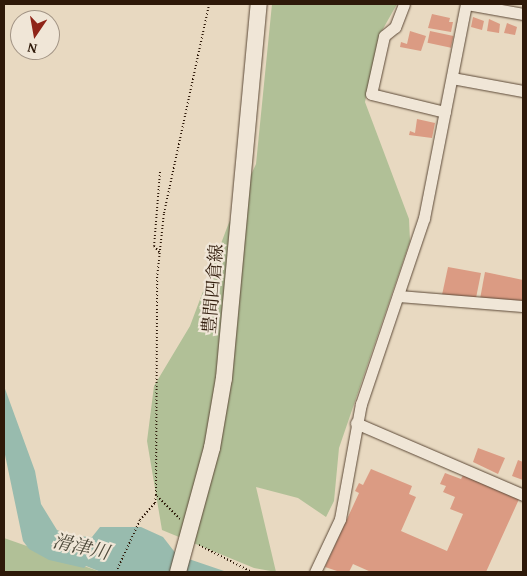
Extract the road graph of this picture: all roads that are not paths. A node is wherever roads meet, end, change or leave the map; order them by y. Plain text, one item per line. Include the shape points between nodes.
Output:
1 (259, 4) edge
2 (404, 4) edge
3 (466, 4) edge
4 (523, 14) edge
5 (452, 78) junction
6 (523, 92) edge
7 (445, 112) junction
8 (398, 296) junction
9 (523, 306) edge
10 (356, 422) junction
11 (523, 495) edge
12 (178, 572) edge
13 (315, 572) edge

1 - 12 main road, 豊間四倉線 via 229,339 218,418
2 - 7 street via 395,26 384,36 371,94
3 - 4 street
3 - 5 street
5 - 6 street
5 - 7 street
7 - 8 street via 424,218
8 - 9 street
8 - 10 street
10 - 11 street
10 - 13 street via 340,519

